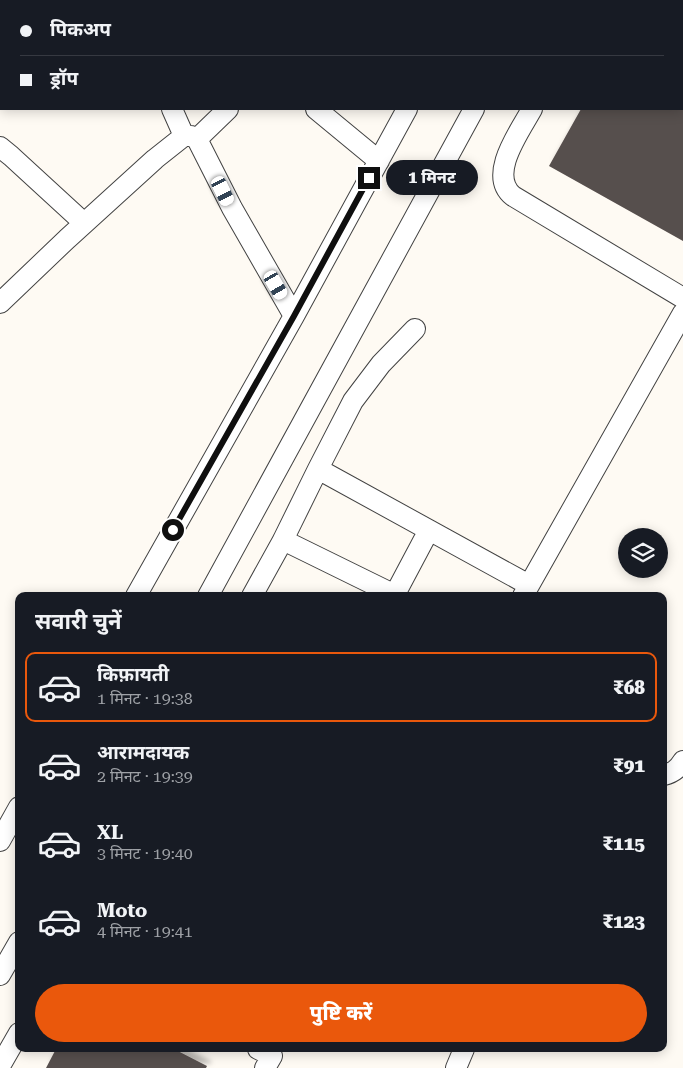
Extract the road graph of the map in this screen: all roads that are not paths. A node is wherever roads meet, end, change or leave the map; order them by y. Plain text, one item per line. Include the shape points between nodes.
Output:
1 (173, 110) edge
2 (227, 110) edge
3 (317, 110) edge
4 (406, 110) edge
5 (473, 110) edge
6 (531, 110) edge
7 (191, 138) junction
8 (0, 147) edge
9 (379, 161) junction
10 (84, 223) junction
11 (683, 298) edge
12 (0, 304) edge
13 (683, 313) edge
14 (294, 316) junction
15 (415, 329) dead end
16 (318, 470) junction
17 (429, 530) junction
18 (284, 540) junction
19 (526, 591) edge
20 (138, 592) edge
21 (210, 592) edge
22 (254, 592) edge
23 (386, 592) edge
24 (396, 592) edge
25 (683, 761) edge
26 (667, 774) edge
27 (15, 814) edge
28 (0, 841) edge
29 (15, 949) edge
30 (0, 975) edge
31 (15, 1040) edge
32 (463, 1052) edge
33 (0, 1066) edge
34 (456, 1068) edge

1 - 7 street
2 - 7 street
3 - 9 street
4 - 9 street
5 - 21 street
6 - 11 street via 510,148 503,168 503,182 508,192
7 - 10 street via 154,159
7 - 14 street
8 - 10 street
9 - 14 street
10 - 12 street
13 - 19 street
14 - 20 street
15 - 16 street via 381,364 353,401
16 - 17 street
16 - 18 street
17 - 19 street
17 - 24 street
18 - 22 street
18 - 23 street
25 - 26 street
27 - 28 street
29 - 30 street
31 - 33 street
32 - 34 street

